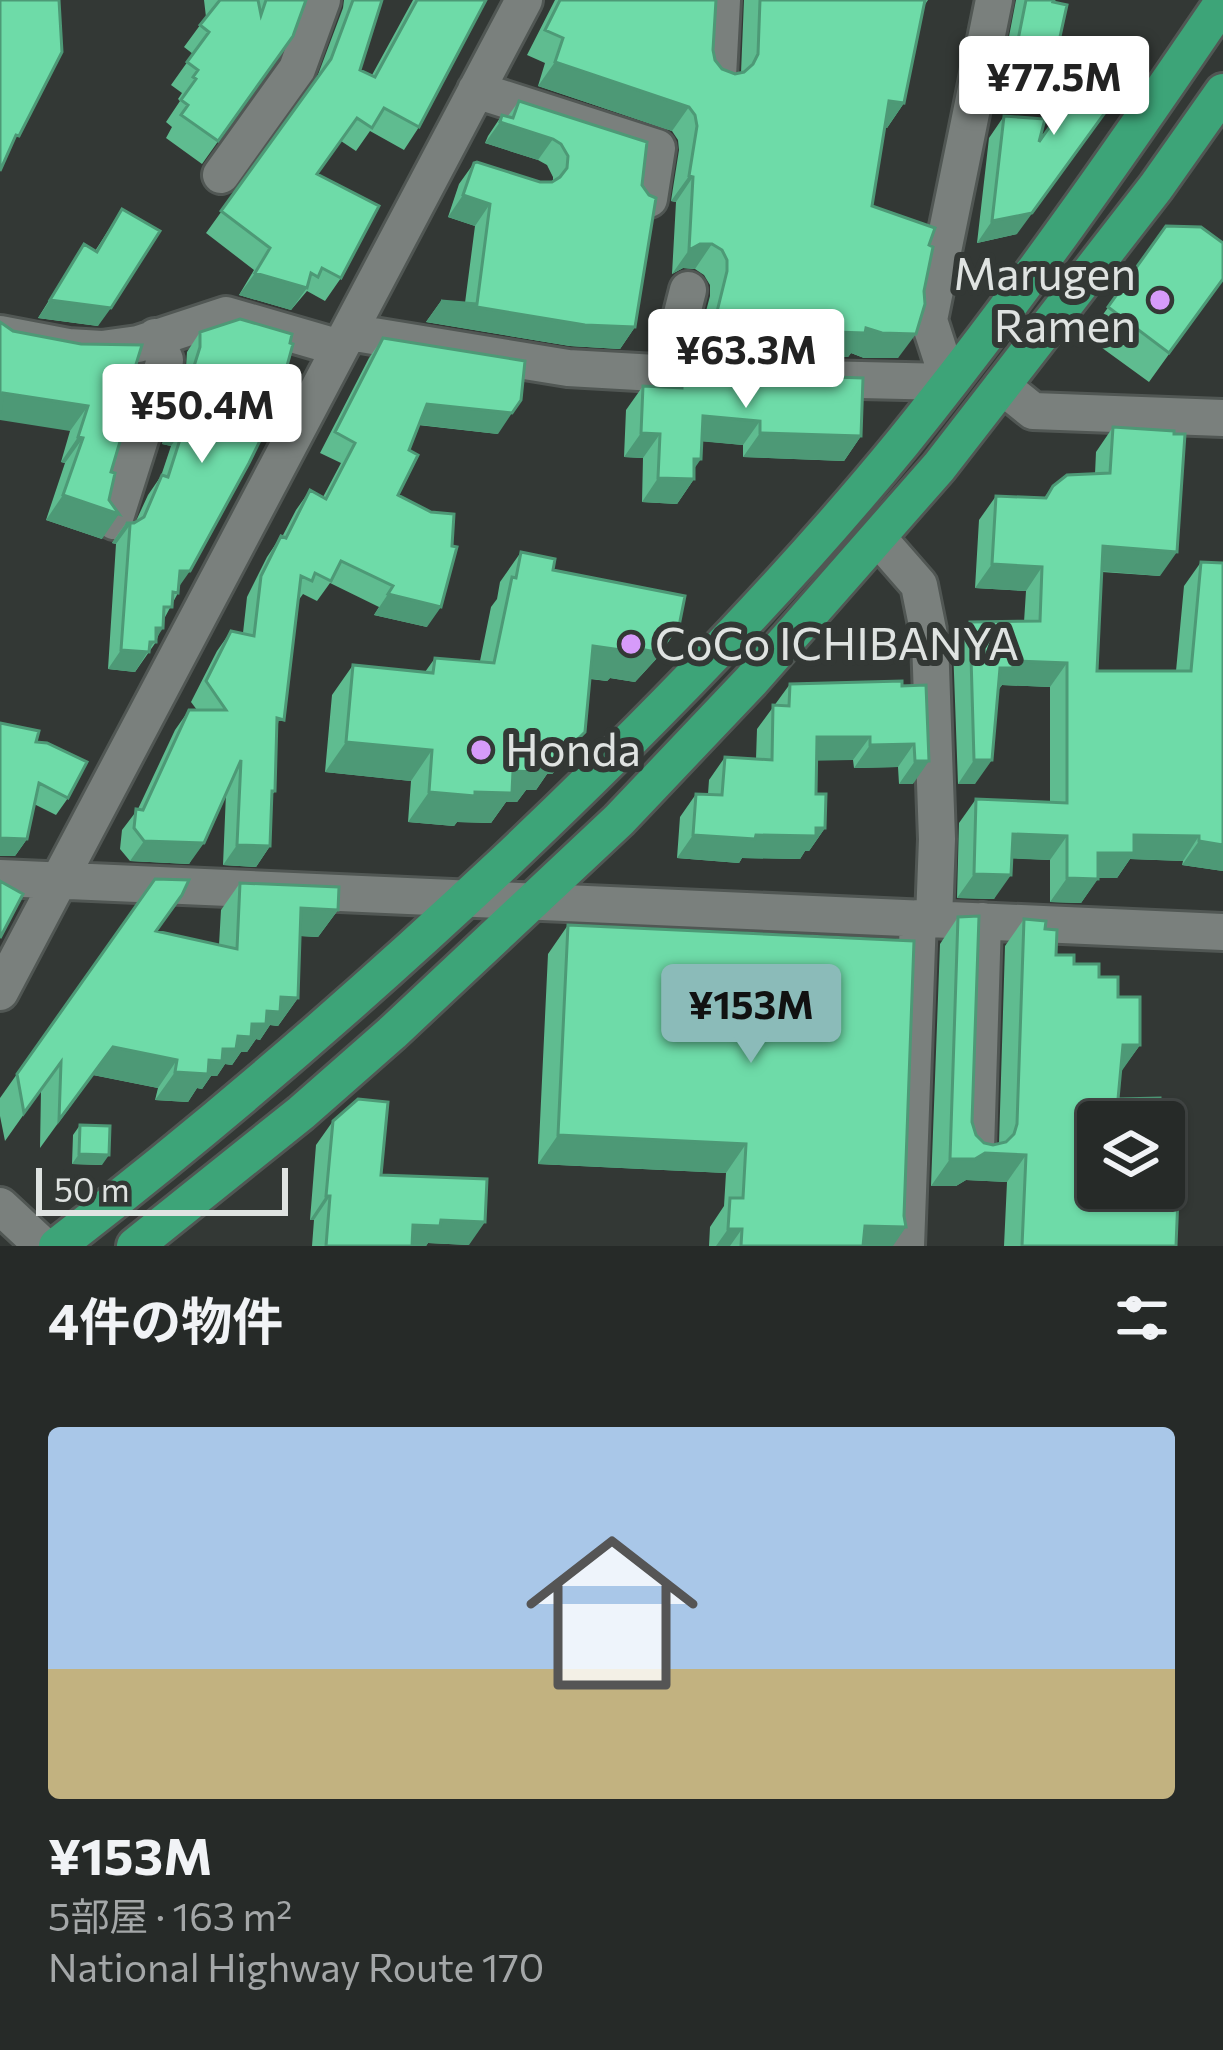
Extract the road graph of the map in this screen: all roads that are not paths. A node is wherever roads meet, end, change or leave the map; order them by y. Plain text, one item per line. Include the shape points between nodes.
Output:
1 (322, 0) edge
2 (524, 0) edge
3 (722, 0) edge
4 (994, 0) edge
5 (1223, 2) edge
6 (718, 76) edge
7 (476, 90) junction
8 (1223, 92) edge
9 (443, 154) junction
10 (487, 167) edge
11 (220, 175) dead end
12 (650, 199) edge
13 (688, 290) dead end
14 (0, 334) edge
15 (155, 337) junction
16 (344, 340) junction
17 (667, 374) junction
18 (950, 382) junction
19 (1002, 386) junction
20 (1223, 418) edge
21 (114, 521) edge
22 (878, 538) junction
23 (0, 878) edge
24 (58, 881) junction
25 (465, 899) junction
26 (532, 902) junction
27 (926, 918) junction
28 (983, 921) junction
29 (1223, 932) edge
30 (0, 992) edge
31 (976, 1150) edge
32 (0, 1206) edge
33 (43, 1246) edge
34 (56, 1246) edge
35 (135, 1246) edge
36 (906, 1246) edge

1 - 11 street via 297,69
2 - 7 street
3 - 6 street
4 - 18 street via 928,320
5 - 18 highway
7 - 9 street
7 - 12 street via 657,148
8 - 19 highway
9 - 10 street
9 - 16 street
13 - 17 street
14 - 15 street via 102,350
15 - 16 street via 226,315
15 - 21 street via 165,360
16 - 17 street
16 - 24 street
17 - 18 street
18 - 25 highway via 711,656
19 - 20 street via 1033,411
19 - 22 highway
22 - 26 highway via 620,820
22 - 27 street via 920,585 929,640 937,838
23 - 24 street
24 - 25 street
24 - 30 street
25 - 26 street
25 - 34 highway via 270,1075
26 - 27 street
26 - 35 highway via 301,1113
27 - 28 street
27 - 36 street
28 - 29 street
28 - 31 street
32 - 33 street

